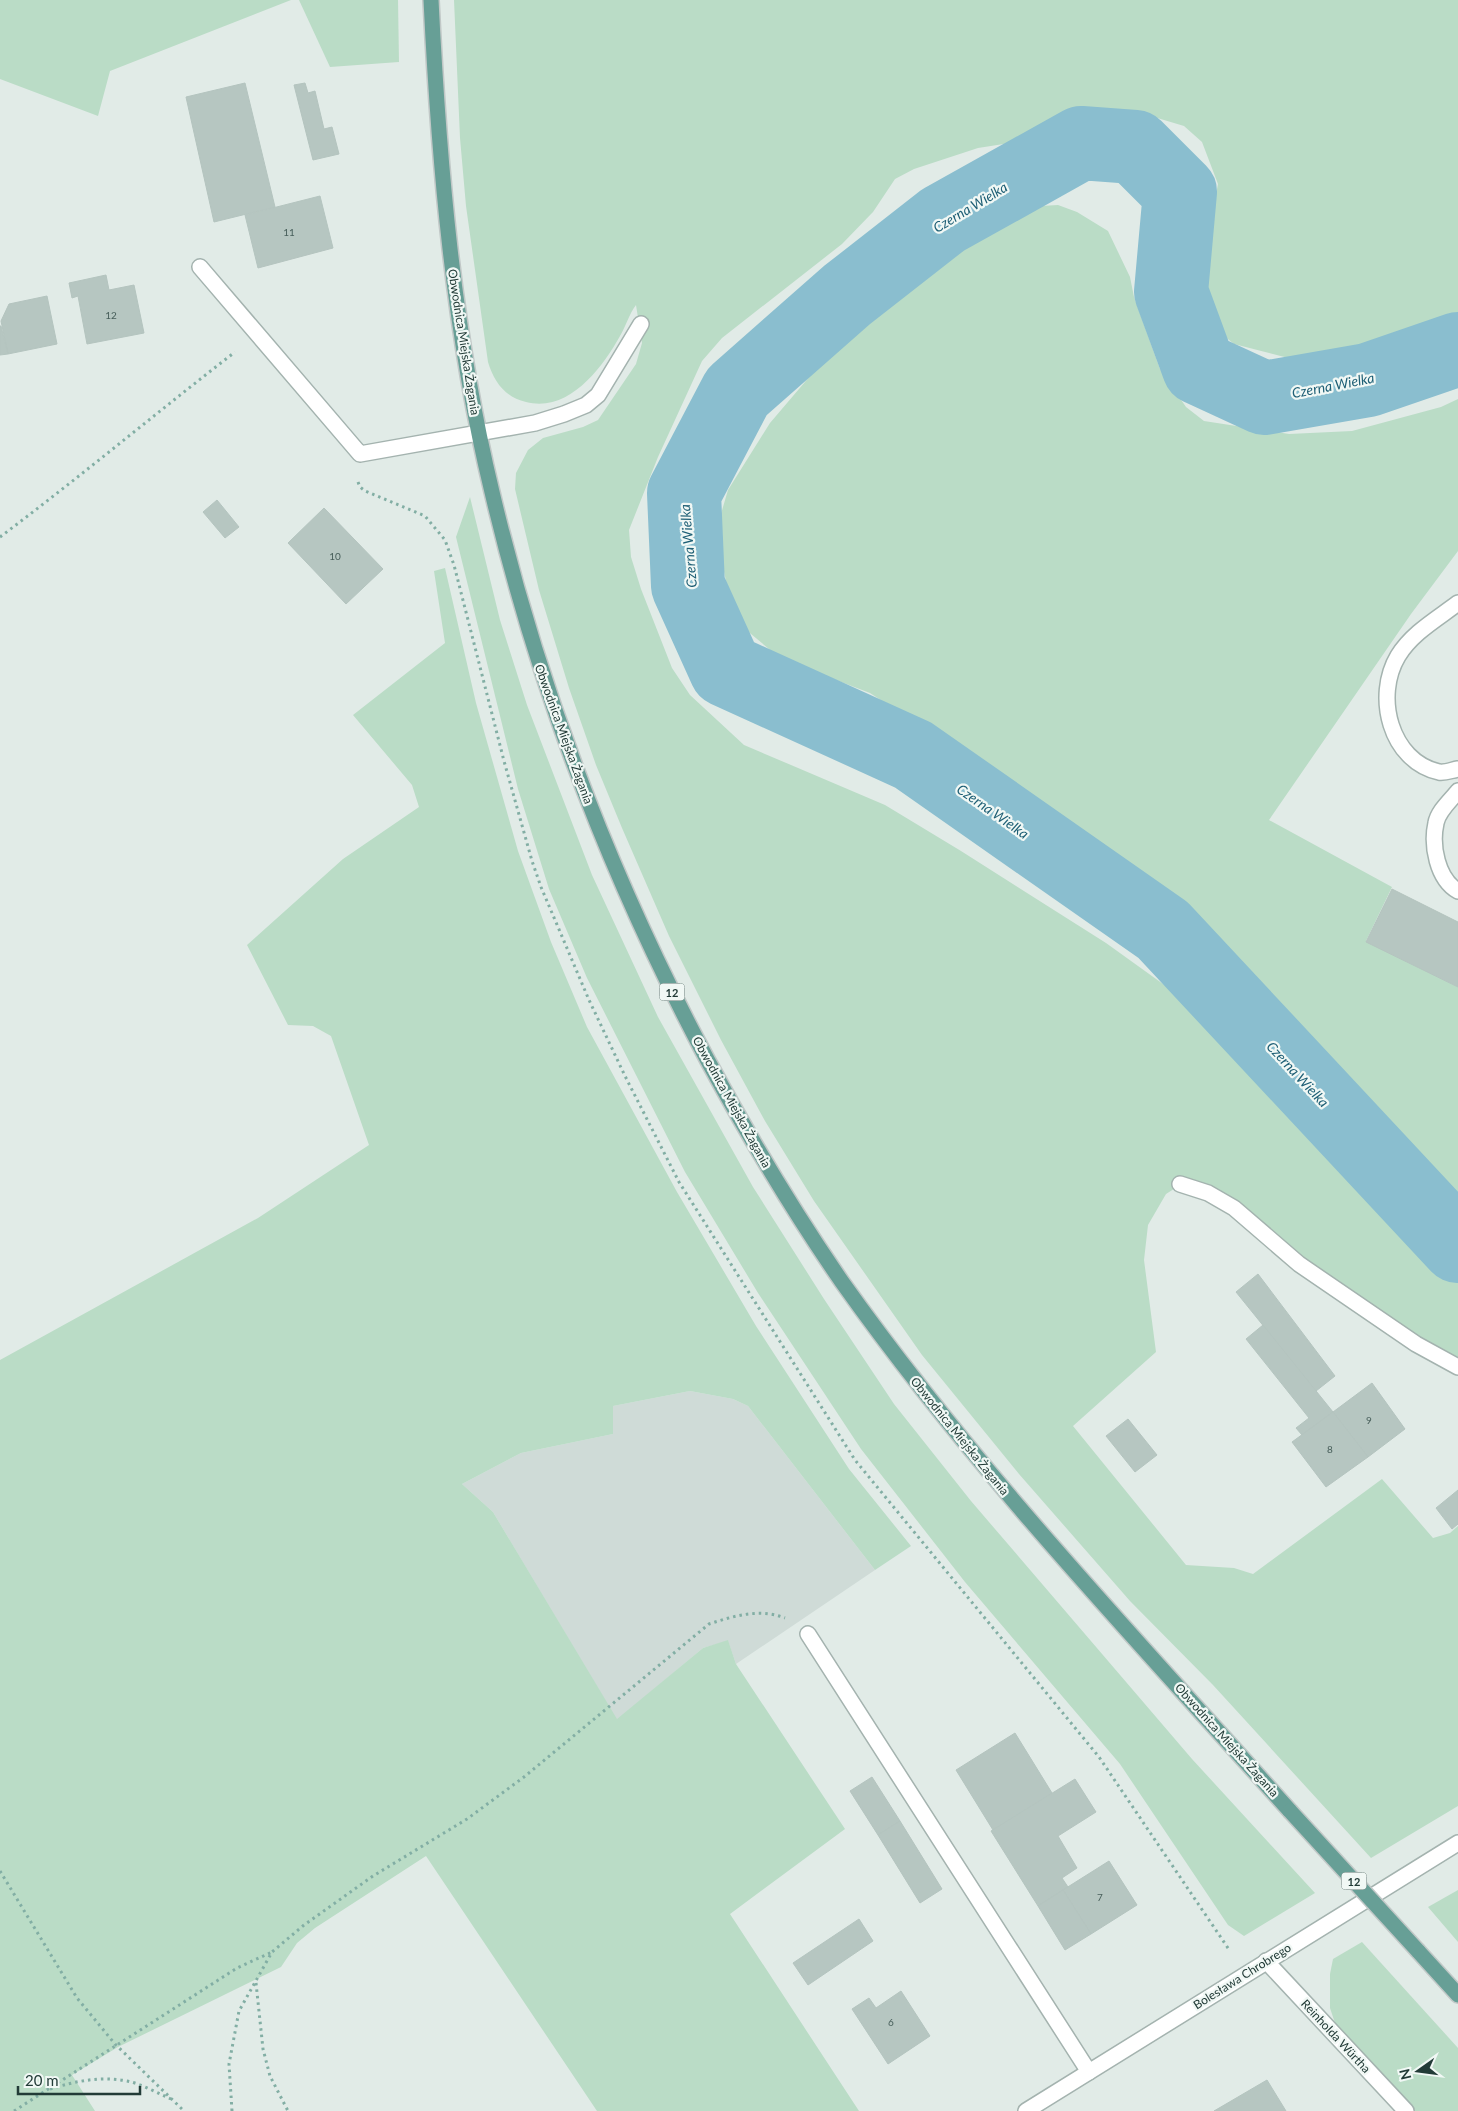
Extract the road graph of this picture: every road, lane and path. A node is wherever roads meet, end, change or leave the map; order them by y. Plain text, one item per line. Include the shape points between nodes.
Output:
1 (431, 0) edge
2 (200, 267) dead end
3 (641, 324) dead end
4 (258, 335) junction
5 (479, 434) junction
6 (360, 454) junction
7 (0, 537) edge
8 (1458, 604) edge
9 (1458, 769) edge
10 (1458, 790) edge
11 (1458, 891) edge
12 (1180, 1184) dead end
13 (1458, 1367) edge
14 (808, 1634) joint
15 (1458, 1843) edge
16 (0, 1871) edge
17 (272, 1952) junction
18 (1266, 1961) junction
19 (1246, 1974) junction
20 (256, 1982) junction
21 (1458, 1995) edge
22 (115, 2044) junction
23 (1089, 2072) junction
24 (44, 2091) junction
25 (174, 2100) junction
26 (14, 2111) edge
27 (184, 2111) edge
28 (232, 2111) edge
29 (288, 2111) edge
30 (1026, 2111) edge
31 (1406, 2111) edge

1 - 5 main road, Obwodnica Miejska Żagania / 12 via 436,102 452,271
2 - 4 street
3 - 5 street via 598,395 586,405 535,423
4 - 6 street
4 - 7 path
5 - 6 street
5 - 21 main road, Obwodnica Miejska Żagania / 12, bridge via 533,643 595,821 667,983 743,1125 791,1205 841,1281 898,1358 1025,1516
6 - 19 path via 357,479 360,487 365,492 425,516 445,540 541,887 589,1000 679,1182 855,1460 1100,1757
8 - 9 street via 1412,637 1398,657 1388,681 1388,716 1399,746 1417,764 1441,772
10 - 11 street via 1436,822 1436,856 1440,872
12 - 13 street via 1208,1193 1234,1208 1299,1264 1416,1344
14 - 17 path via 796,1623 757,1612 709,1624 517,1783 467,1819 373,1876
14 - 23 street
15 - 18 street, Bolesława Chrobrego
16 - 22 path via 77,1998
17 - 20 path
17 - 22 path via 237,1968
18 - 19 street, Bolesława Chrobrego
18 - 31 street, Reinholda Würtha
19 - 23 street, Bolesława Chrobrego
20 - 28 path via 239,2011 229,2064
20 - 29 path via 270,2076
22 - 24 path
22 - 25 path
23 - 30 street, Bolesława Chrobrego
24 - 25 path via 96,2078 128,2082
24 - 26 path
25 - 27 path

